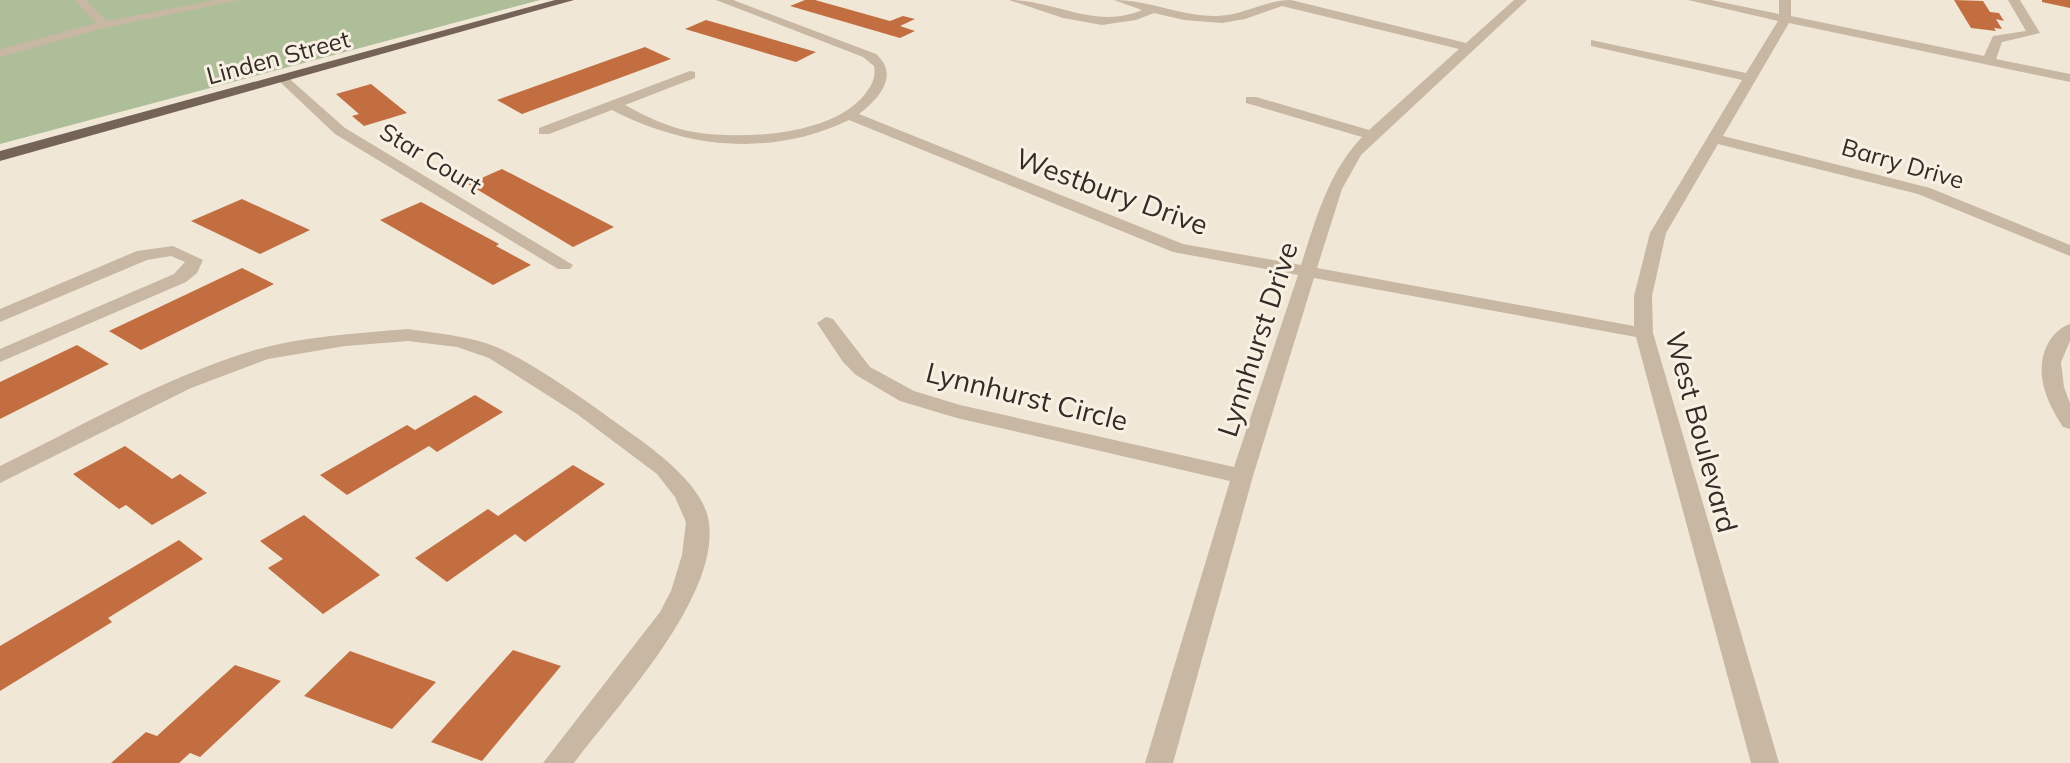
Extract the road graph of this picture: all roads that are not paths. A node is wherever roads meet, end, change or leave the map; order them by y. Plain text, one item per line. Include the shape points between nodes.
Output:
1 (80, 0) edge
2 (234, 0) edge
3 (722, 0) edge
4 (1015, 0) edge
5 (1120, 0) edge
6 (1521, 0) edge
7 (1694, 0) edge
8 (2014, 0) edge
9 (562, 1) edge
10 (1283, 1) edge
11 (1153, 9) junction
12 (1785, 10) edge
13 (104, 25) junction
14 (1595, 43) dead end
15 (1469, 48) junction
16 (0, 53) edge
17 (1989, 61) junction
18 (690, 75) dead end
19 (284, 78) junction
20 (1752, 78) junction
21 (2070, 78) edge
22 (1251, 100) dead end
23 (613, 105) junction
24 (851, 116) junction
25 (544, 131) dead end
26 (1372, 135) junction
27 (1716, 139) junction
28 (0, 156) edge
29 (2070, 251) edge
30 (564, 265) dead end
31 (1307, 273) junction
32 (0, 316) edge
33 (826, 323) dead end
34 (2070, 330) edge
35 (1644, 333) junction
36 (0, 356) edge
37 (2070, 422) edge
38 (0, 475) edge
39 (1242, 476) junction
40 (557, 763) edge
41 (1159, 763) edge
42 (1765, 763) edge

1 - 13 street
2 - 13 street
3 - 24 street via 877,59 879,85
4 - 11 street via 1110,23
5 - 11 street
6 - 15 street, Lynnhurst Drive
7 - 12 street
8 - 17 street via 2034,33 1997,39
9 - 19 main road, Linden Street
10 - 11 street via 1223,21
10 - 15 street
12 - 17 street
12 - 20 street, West Boulevard
13 - 16 street
14 - 20 street
15 - 26 street, Lynnhurst Drive
17 - 21 street
18 - 23 street
19 - 28 main road, Linden Street
19 - 30 street, Star Court via 340,131
20 - 27 street, West Boulevard
22 - 26 street
23 - 24 street via 655,128 704,138 807,131
23 - 25 street
24 - 31 street, Westbury Drive via 1148,238
26 - 31 street, Lynnhurst Drive via 1334,189
27 - 29 street, Barry Drive via 1924,191
27 - 35 street, West Boulevard via 1658,233 1643,296
31 - 35 street, Westbury Drive
31 - 39 street, Lynnhurst Drive
32 - 36 street via 143,255 173,251 194,260 180,278
33 - 39 street, Lynnhurst Circle via 863,371 907,396
34 - 37 street via 2053,352 2051,383
35 - 42 street, West Boulevard
38 - 40 street via 184,384 266,353 408,335 460,342 496,354 584,409 665,469 698,522 687,579 669,619
39 - 41 street, Lynnhurst Drive

